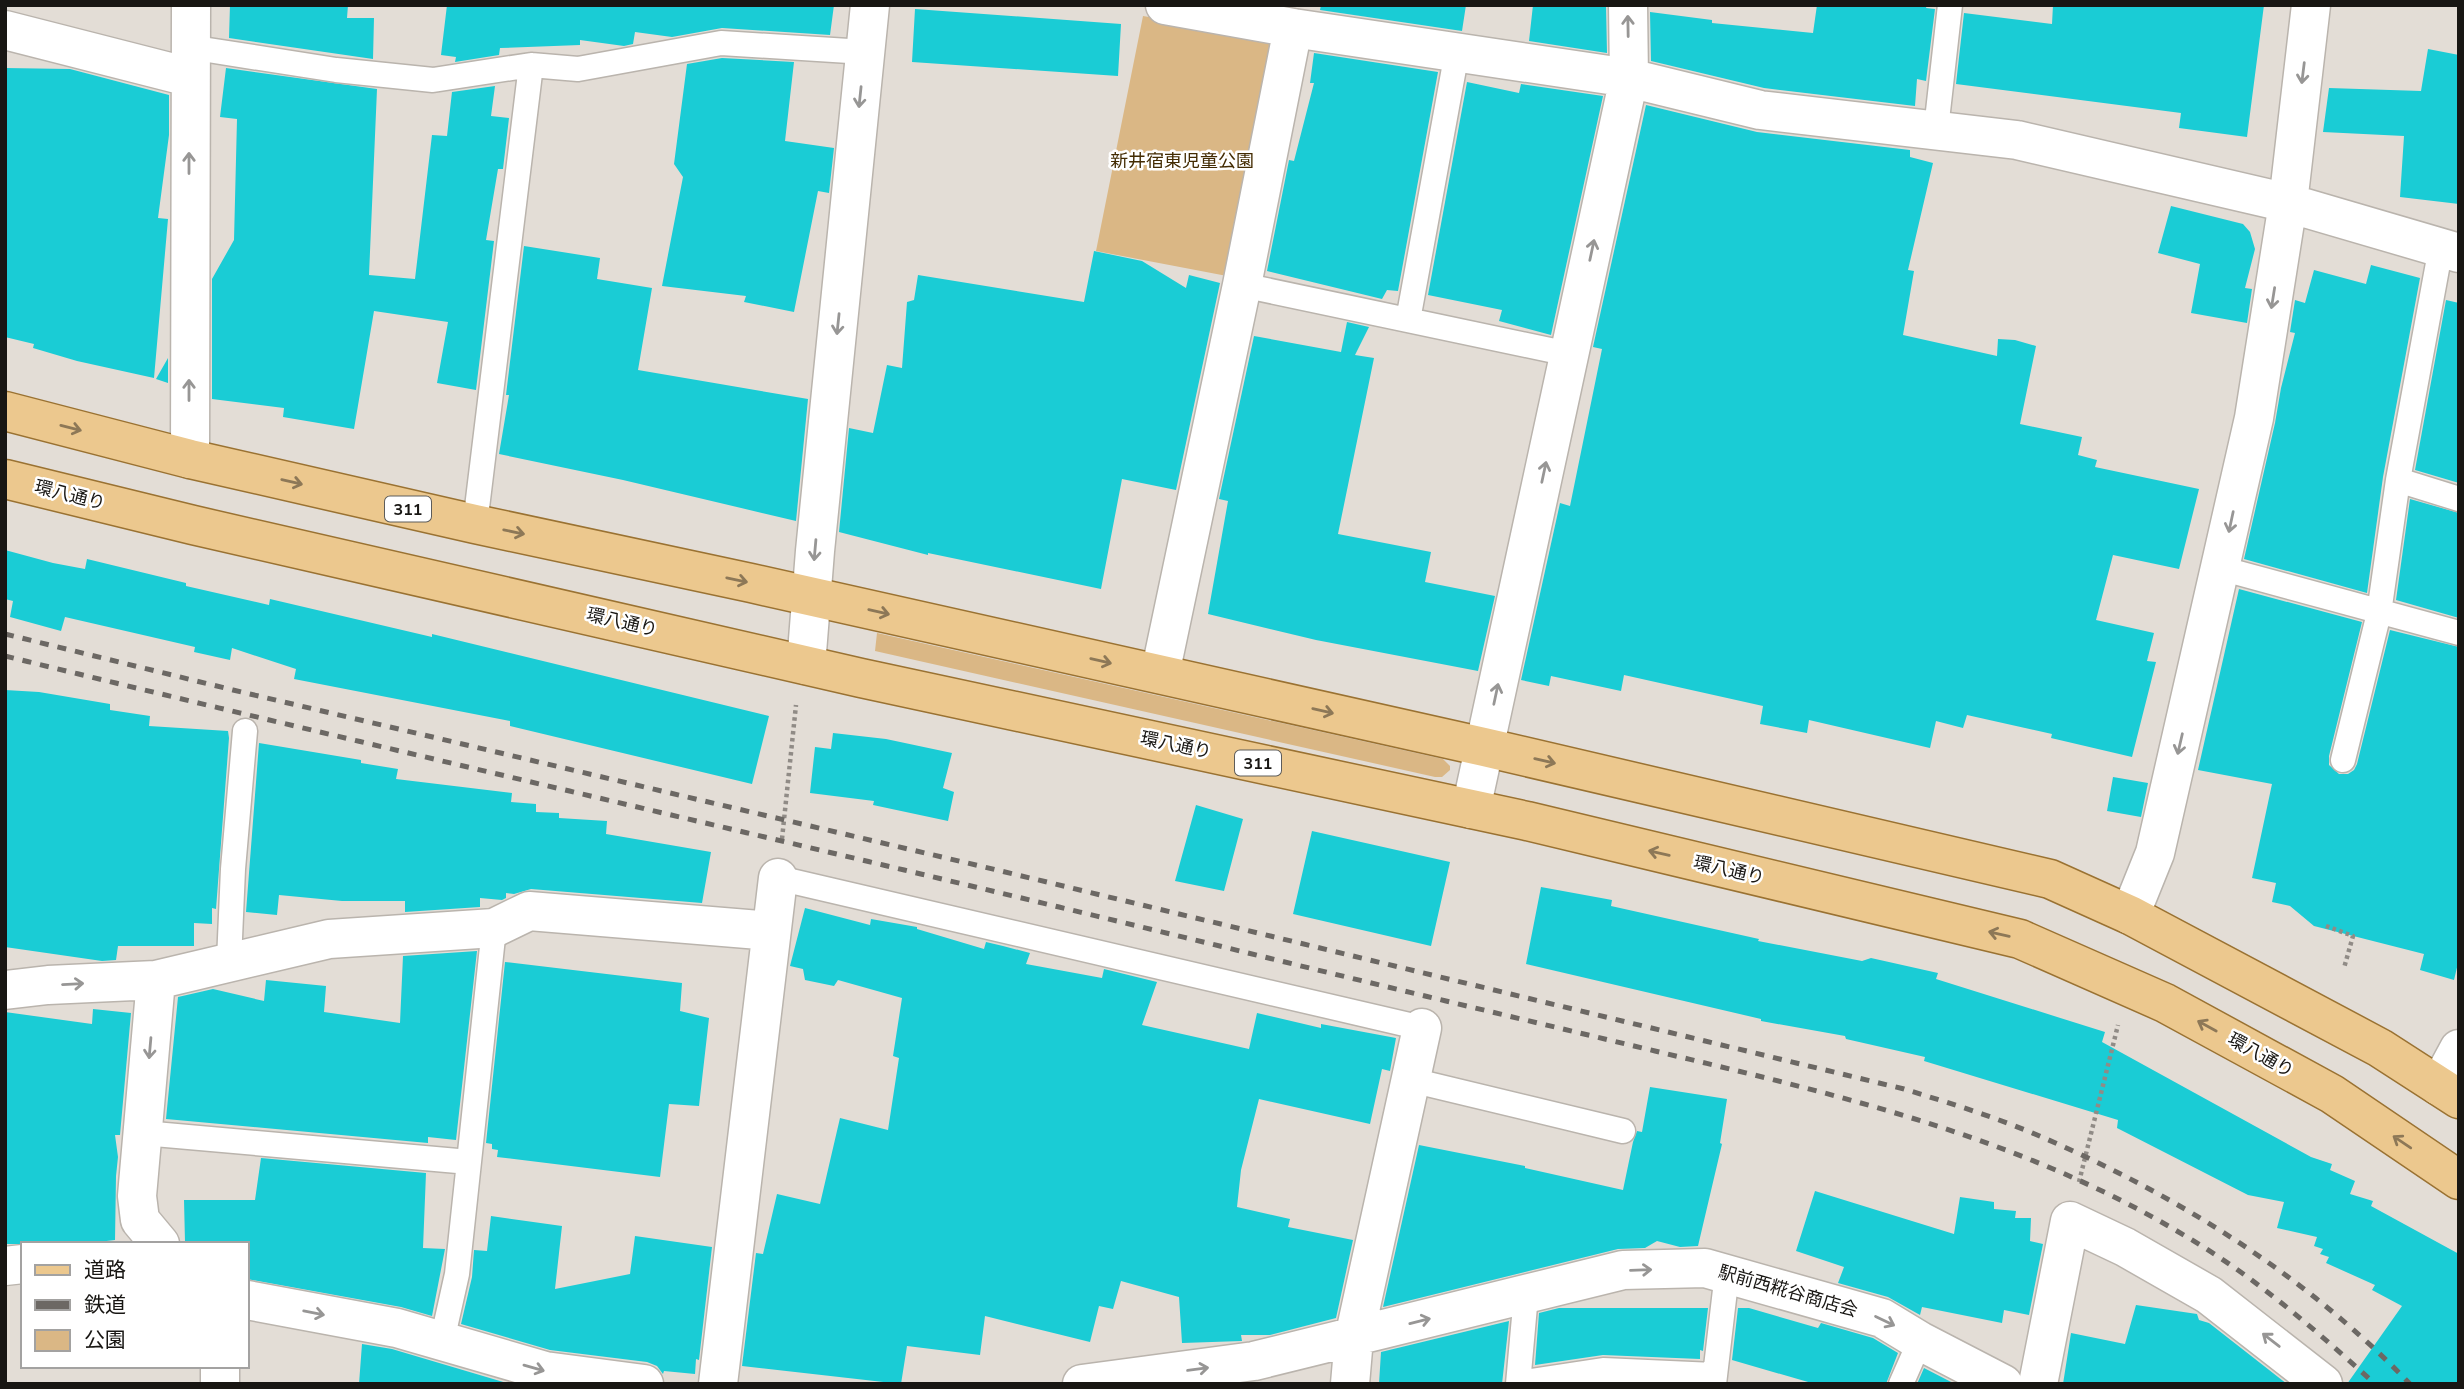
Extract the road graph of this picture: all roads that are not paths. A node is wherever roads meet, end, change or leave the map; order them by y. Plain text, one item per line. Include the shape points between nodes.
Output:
1 (191, 5) edge
2 (870, 5) edge
3 (1166, 5) edge
4 (1628, 5) edge
5 (1950, 5) edge
6 (2311, 5) edge
7 (1224, 10) edge
8 (1293, 28) junction
9 (5, 30) edge
10 (865, 51) junction
11 (1457, 52) junction
12 (189, 62) junction
13 (531, 65) junction
14 (1629, 78) junction
15 (1936, 129) junction
16 (2288, 203) junction
17 (2450, 250) edge
18 (1242, 285) junction
19 (1408, 320) junction
20 (1569, 354) junction
21 (5, 411) edge
22 (190, 458) junction
23 (5, 479) edge
24 (2398, 480) junction
25 (2459, 499) edge
26 (475, 524) junction
27 (2220, 568) junction
28 (812, 597) junction
29 (2379, 612) junction
30 (2459, 633) edge
31 (806, 665) junction
32 (1160, 674) junction
33 (245, 731) dead end
34 (1484, 747) junction
35 (2343, 760) dead end
36 (1471, 809) junction
37 (778, 878) joint
38 (2130, 915) junction
39 (494, 928) junction
40 (771, 931) junction
41 (229, 961) junction
42 (156, 980) junction
43 (5, 990) edge
44 (1422, 1028) joint
45 (2459, 1049) edge
46 (1411, 1080) junction
47 (2449, 1093) edge
48 (1623, 1130) dead end
49 (143, 1133) junction
50 (469, 1162) junction
51 (2459, 1180) edge
52 (158, 1242) edge
53 (1727, 1273) junction
54 (1525, 1295) junction
55 (248, 1300) edge
56 (1353, 1338) junction
57 (442, 1340) junction
58 (1920, 1341) junction
59 (1714, 1379) edge
60 (1518, 1383) edge
61 (643, 1384) edge
62 (718, 1384) edge
63 (1082, 1384) edge
64 (1350, 1384) edge
65 (1901, 1384) edge
66 (2003, 1384) edge
67 (2038, 1384) edge
68 (2323, 1384) edge

1 - 12 street
2 - 10 street
3 - 7 street
14 -> 4 street
5 - 15 lane
6 -> 16 street
7 - 8 street
8 - 11 street
8 - 18 street
9 - 12 street
10 - 13 lane via 721,43 578,69
10 -> 28 street
11 - 14 street
11 - 19 lane
12 - 13 lane via 433,80
22 -> 12 street
13 - 26 lane
14 - 15 street via 1760,110
20 -> 14 street
15 - 16 street via 2017,141
16 - 17 street
16 -> 27 street via 2253,418
17 - 24 lane
18 - 19 lane
18 - 32 street
19 - 20 lane
34 -> 20 street
21 -> 22 main road, 311
22 -> 26 main road, 311
23 - 31 main road, 環八通り / 311
24 - 25 lane
24 - 29 lane
26 -> 28 main road, 311
27 - 29 lane
27 -> 38 street via 2155,853
28 - 31 street
28 -> 32 main road, 311
29 - 30 lane
29 - 35 lane
31 - 36 main road, 環八通り / 311
32 -> 34 main road, 311
33 - 41 lane
34 - 36 street
34 -> 38 main road, 311 via 2050,879
51 -> 36 main road, 環八通り / 311 via 2332,1094 2165,1003 2020,939
37 - 40 street
37 - 44 lane
38 - 47 main road, 311 via 2380,1048
39 - 40 street via 529,911
39 - 41 street via 329,939
39 - 50 lane
40 - 62 street
41 - 42 street
43 -> 42 street
42 -> 49 street
44 - 46 street
45 - 47 street
46 - 48 lane
46 - 56 street
49 - 50 lane
49 - 52 street via 138,1214
50 - 57 lane via 457,1274
54 -> 53 street, 駅前西糀谷商店会 via 1623,1270 1705,1268
53 -> 58 street, 駅前西糀谷商店会 via 1882,1318
53 - 59 lane
56 -> 54 street, 駅前西糀谷商店会
54 - 60 lane
55 -> 57 street
63 -> 56 street, 駅前西糀谷商店会 via 1254,1361
56 - 64 street
57 -> 61 street via 545,1371
58 - 65 lane
58 - 66 street, 駅前西糀谷商店会
59 - 60 lane via 1604,1370
68 -> 67 street via 2209,1295 2070,1221

